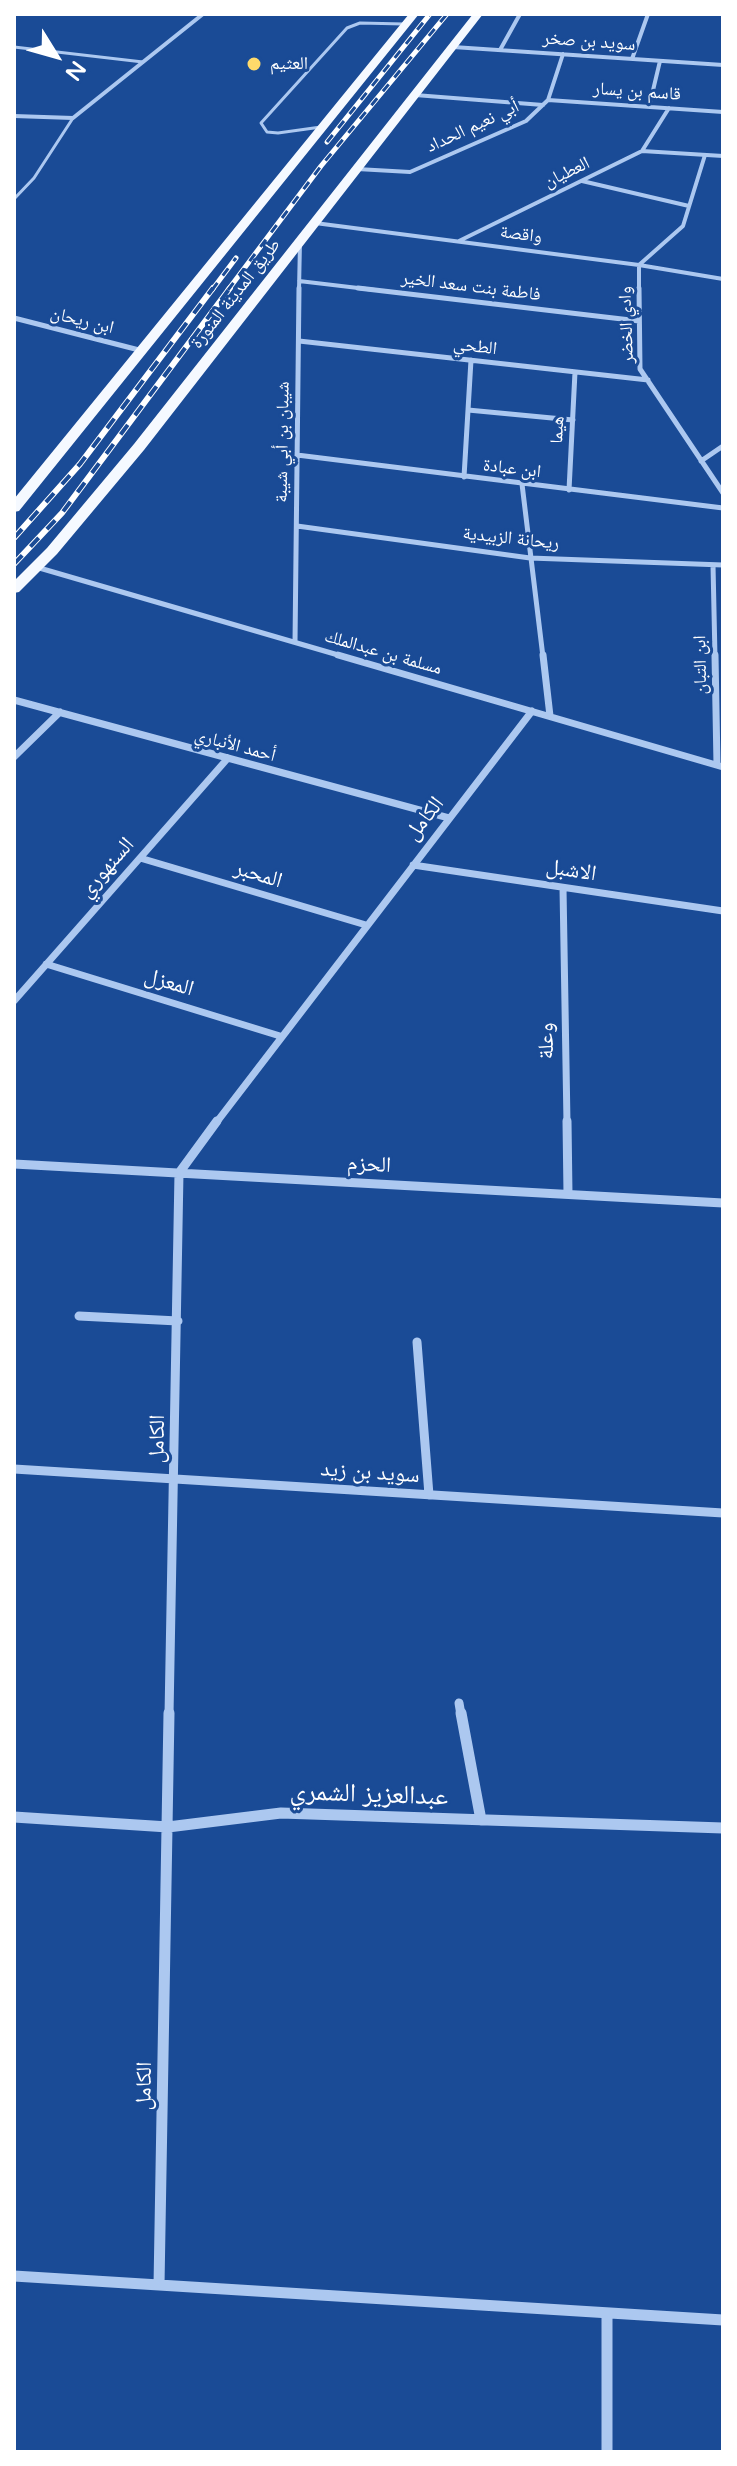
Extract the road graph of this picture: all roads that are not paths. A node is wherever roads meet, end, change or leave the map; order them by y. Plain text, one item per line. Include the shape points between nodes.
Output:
1 (203, 14) edge
2 (414, 14) edge
3 (478, 14) edge
4 (520, 14) edge
5 (648, 14) edge
6 (404, 24) junction
7 (14, 47) edge
8 (453, 47) junction
9 (500, 50) junction
10 (563, 54) junction
11 (632, 59) junction
12 (660, 61) junction
13 (143, 62) junction
14 (723, 65) edge
15 (415, 95) junction
16 (548, 100) junction
17 (543, 105) junction
18 (649, 107) junction
19 (669, 108) junction
20 (723, 112) edge
21 (14, 116) edge
22 (73, 118) junction
23 (322, 127) junction
24 (642, 151) junction
25 (705, 155) junction
26 (723, 156) edge
27 (357, 169) junction
28 (582, 181) junction
29 (14, 199) edge
30 (689, 206) junction
31 (315, 223) junction
32 (459, 241) junction
33 (300, 242) junction
34 (639, 265) junction
35 (723, 279) edge
36 (299, 281) junction
37 (14, 318) edge
38 (639, 321) junction
39 (299, 341) junction
40 (143, 351) junction
41 (471, 360) junction
42 (575, 372) junction
43 (648, 380) junction
44 (468, 410) junction
45 (573, 420) junction
46 (723, 446) edge
47 (297, 455) junction
48 (701, 461) junction
49 (464, 477) junction
50 (522, 484) junction
51 (569, 490) junction
52 (723, 493) edge
53 (14, 508) edge
54 (723, 508) edge
55 (297, 526) junction
56 (530, 558) junction
57 (713, 565) junction
58 (723, 565) edge
59 (36, 567) junction
60 (14, 589) edge
61 (295, 642) junction
62 (14, 700) edge
63 (532, 711) junction
64 (60, 712) junction
65 (550, 716) junction
66 (14, 757) edge
67 (228, 758) junction
68 (720, 766) edge
69 (449, 818) junction
70 (140, 858) junction
71 (413, 865) junction
72 (563, 888) junction
73 (723, 911) edge
74 (366, 925) junction
75 (46, 964) junction
76 (14, 1001) edge
77 (280, 1036) junction
78 (14, 1164) edge
79 (179, 1173) junction
80 (568, 1194) junction
81 (723, 1203) edge
82 (79, 1316) dead end
83 (178, 1321) junction
84 (417, 1342) dead end
85 (14, 1469) edge
86 (176, 1479) junction
87 (429, 1495) junction
88 (723, 1513) edge
89 (459, 1703) dead end
90 (14, 1817) edge
91 (481, 1820) junction
92 (168, 1827) junction
93 (723, 1828) edge
94 (14, 2276) edge
95 (159, 2285) junction
96 (607, 2313) junction
97 (723, 2320) edge
98 (607, 2452) edge

1 - 13 street
2 - 6 main road, طريق المدينة المنورة
3 - 8 main road, طريق المدينة المنورة
4 - 9 street
5 - 11 street
6 - 23 main road, طريق المدينة المنورة
6 - 23 lane via 360,23 347,28 261,123 267,132 278,133
7 - 13 lane
8 - 9 street, سويد بن صخر
8 - 15 main road, طريق المدينة المنورة
9 - 10 street, سويد بن صخر
10 - 11 street, سويد بن صخر
10 - 16 street, أبي نعيم الحداد
11 - 12 street, سويد بن صخر
12 - 14 street, سويد بن صخر
12 - 18 street
13 - 22 street
15 - 17 street
15 - 27 main road, طريق المدينة المنورة
16 - 17 street, أبي نعيم الحداد
16 - 18 street, قاسم بن يسار
17 - 27 street, أبي نعيم الحداد via 526,121 410,172
18 - 19 street, قاسم بن يسار
19 - 20 street, قاسم بن يسار
19 - 24 street
21 - 22 street
22 - 29 lane
23 - 40 main road, طريق المدينة المنورة
24 - 25 street
24 - 28 street, العطيان
25 - 26 street
25 - 30 street, وادي الخضر
27 - 31 main road, طريق المدينة المنورة
28 - 30 street
28 - 32 street, العطيان
30 - 34 street, وادي الخضر via 683,226
31 - 32 street, واقصة
31 - 33 main road, طريق المدينة المنورة
32 - 34 street, واقصة
33 - 36 street, شيبان بن أبي شيبة
33 - 59 main road, طريق المدينة المنورة via 139,447
34 - 35 street, واقصة
34 - 38 street, وادي الخضر
36 - 38 street, فاطمة بنت سعد الخير
36 - 39 street, شيبان بن أبي شيبة
37 - 40 street, ابن ريحان
38 - 43 street, وادي الخضر via 640,369
39 - 41 street, الطحي
39 - 47 street, شيبان بن أبي شيبة
40 - 53 main road, طريق المدينة المنورة
41 - 42 street, الطحي
41 - 44 street
42 - 43 street, الطحي
42 - 45 street, هيما
43 - 48 street, وادي الخضر
44 - 45 street
44 - 49 street
45 - 51 street, هيما
46 - 48 street
47 - 49 street, ابن عبادة
47 - 55 street, شيبان بن أبي شيبة
48 - 52 street, وادي الخضر
49 - 50 street, ابن عبادة
50 - 51 street, ابن عبادة
50 - 56 street
51 - 54 street, ابن عبادة
55 - 56 street, ريحانة الزبيدية
55 - 61 street, شيبان بن أبي شيبة
56 - 57 street, ريحانة الزبيدية
56 - 65 street
57 - 58 street, ريحانة الزبيدية
57 - 68 street, ابن التبان
59 - 60 main road, طريق المدينة المنورة
59 - 61 street, مسلمة بن عبدالملك
61 - 63 street, مسلمة بن عبدالملك
62 - 64 street, أحمد الأنباري
63 - 65 street, مسلمة بن عبدالملك
63 - 69 street, الكامل
64 - 66 street
64 - 67 street, أحمد الأنباري
65 - 68 street, مسلمة بن عبدالملك
67 - 69 street, أحمد الأنباري
67 - 70 street, السنهوري
69 - 71 street, الكامل
70 - 74 street, المحبر
70 - 75 street, السنهوري
71 - 72 street, الاشبل
71 - 74 street, الكامل
72 - 73 street, الاشبل
72 - 80 street, وعلة
74 - 77 street, الكامل
75 - 76 street, السنهوري
75 - 77 street, المعزل
77 - 79 street, الكامل
78 - 79 street, الحزم
79 - 80 street, الحزم
79 - 83 street, الكامل
80 - 81 street, الحزم
82 - 83 street
83 - 86 street, الكامل
84 - 87 street
85 - 86 street, سويد بن زيد
86 - 87 street, سويد بن زيد
86 - 92 street, الكامل
87 - 88 street, سويد بن زيد
89 - 91 street
90 - 92 street, عبدالعزيز الشمري
91 - 92 street, عبدالعزيز الشمري via 281,1813
91 - 93 street, عبدالعزيز الشمري
92 - 95 street, الكامل
94 - 95 street
95 - 96 street
96 - 97 street
96 - 98 street

